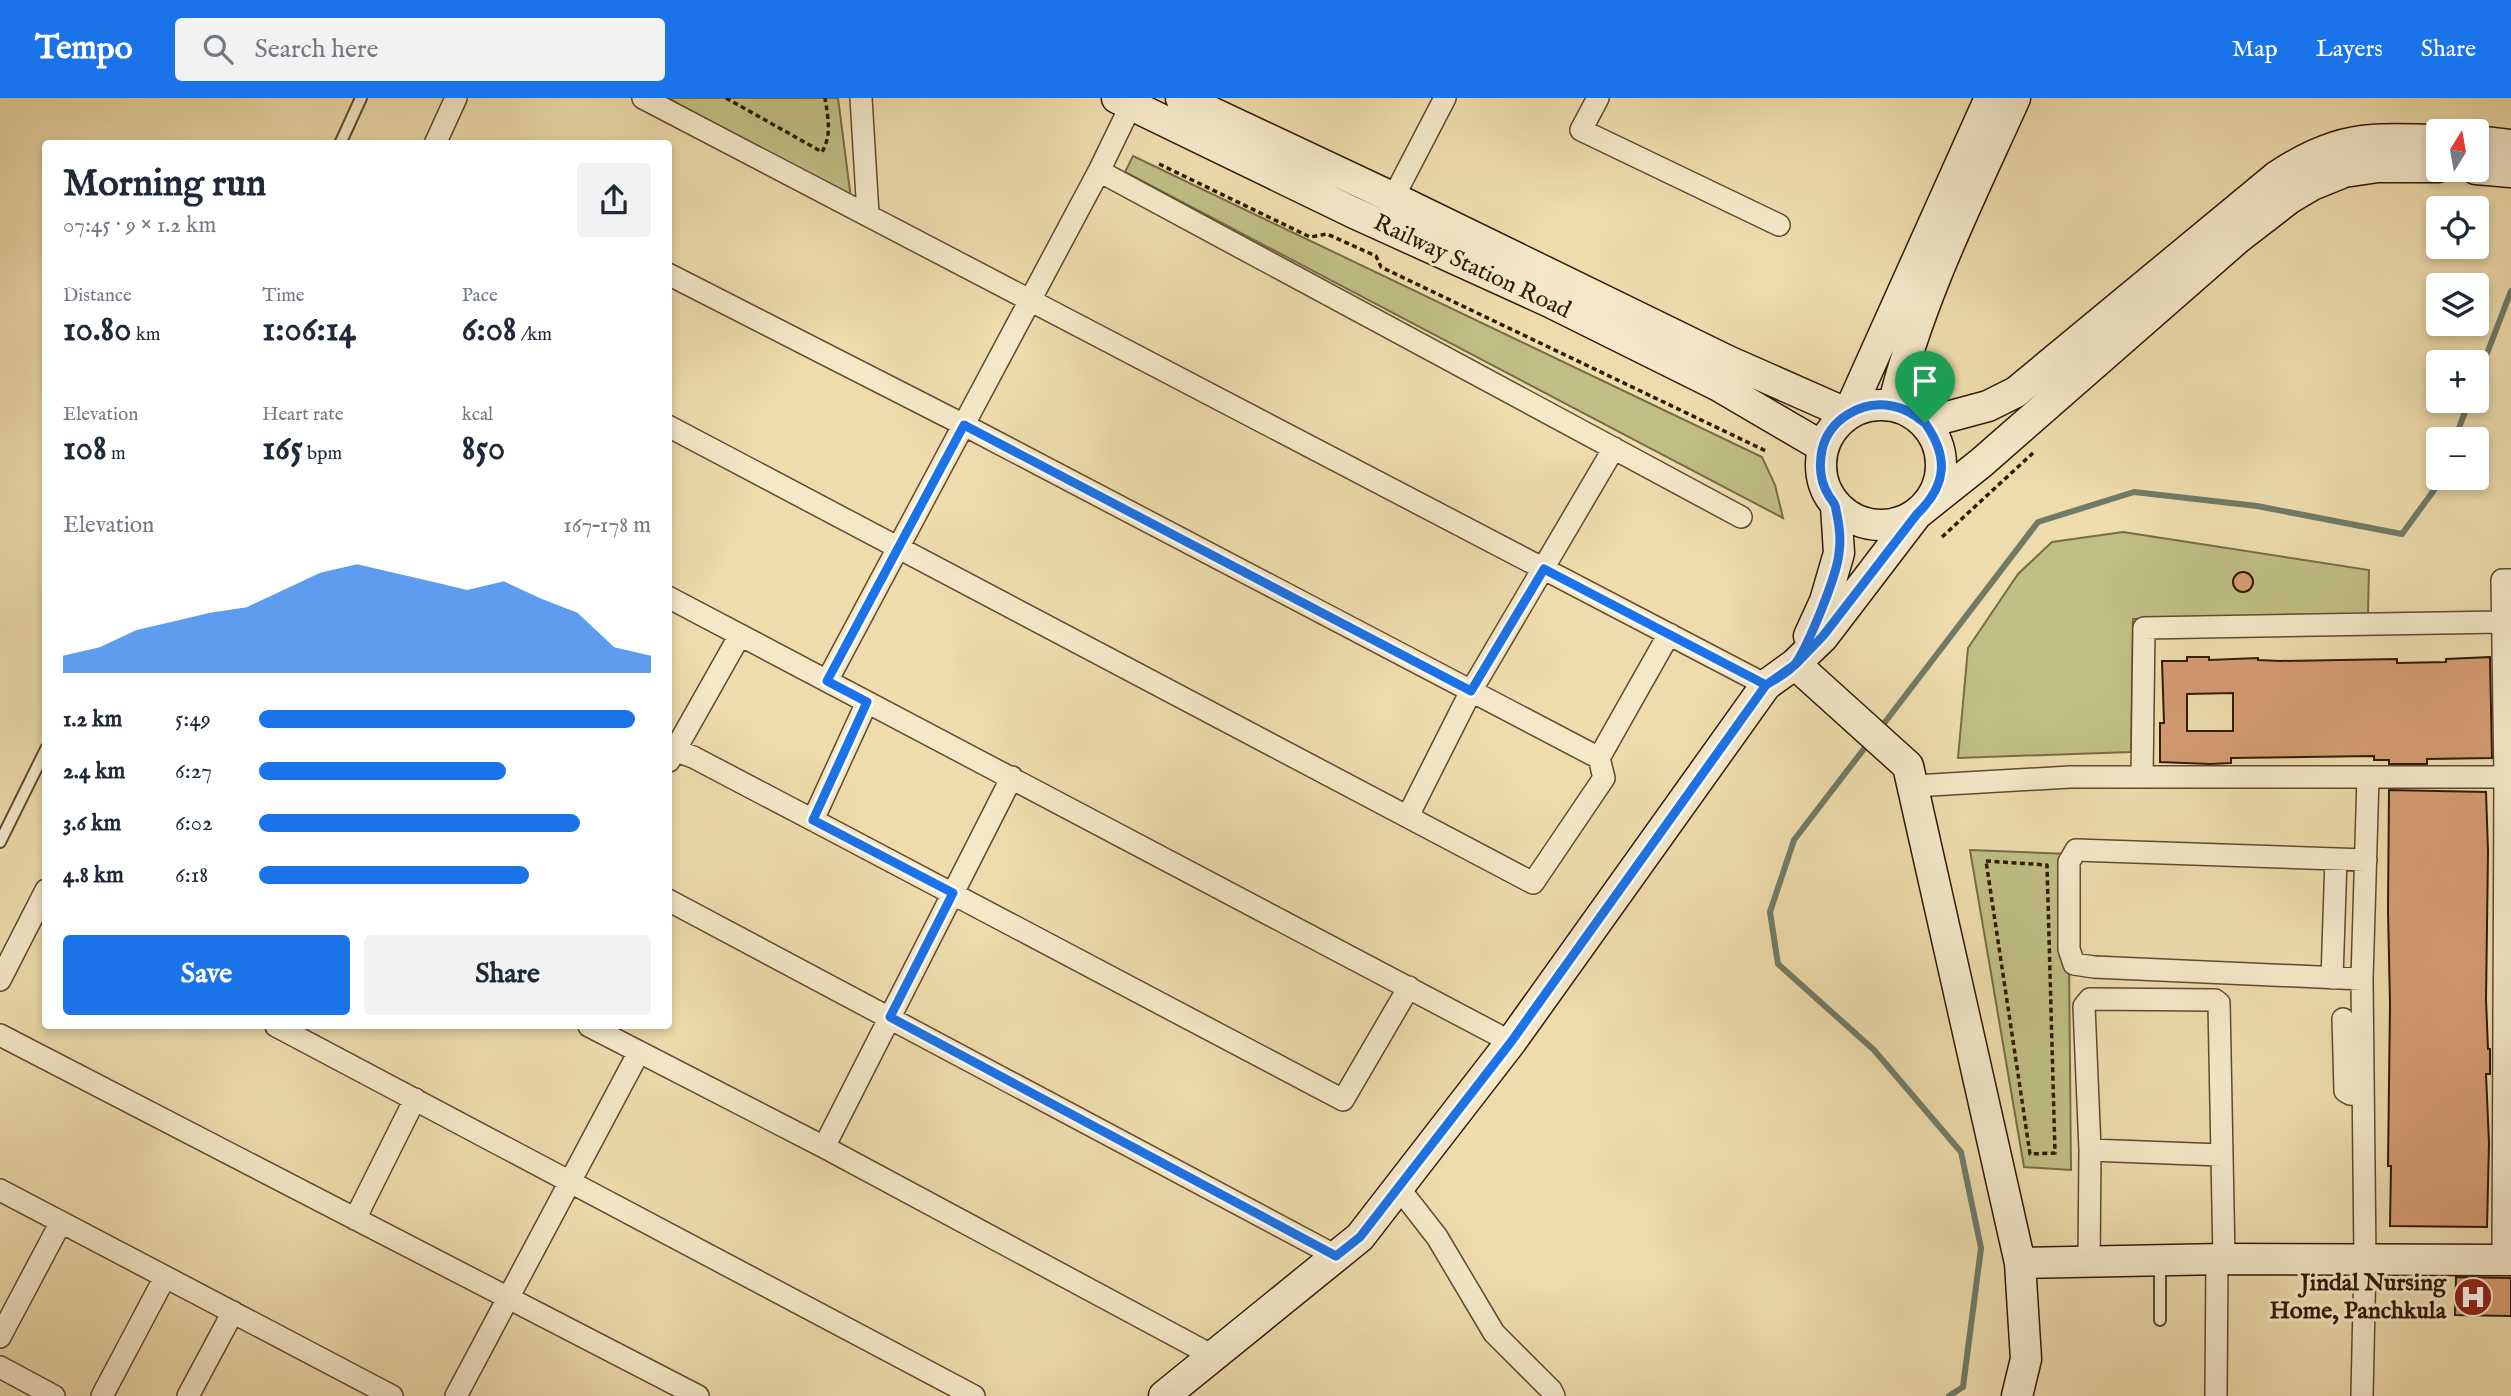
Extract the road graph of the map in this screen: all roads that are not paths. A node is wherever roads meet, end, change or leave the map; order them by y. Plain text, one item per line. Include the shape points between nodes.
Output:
1 (361, 98) edge
2 (456, 98) edge
3 (643, 98) edge
4 (861, 98) edge
5 (1181, 98) edge
6 (1446, 98) edge
7 (1598, 98) edge
8 (1990, 98) edge
9 (2015, 98) edge
10 (1124, 101) edge
11 (342, 140) edge
12 (437, 140) edge
13 (2426, 141) edge
14 (2489, 142) edge
15 (2511, 145) edge
16 (2426, 167) edge
17 (2489, 170) edge
18 (1099, 172) junction
19 (2511, 172) edge
20 (1393, 198) junction
21 (868, 214) junction
22 (1779, 225) dead end
23 (672, 276) edge
24 (1031, 299) junction
25 (1893, 406) junction
26 (1848, 414) junction
27 (1925, 423) junction
28 (964, 425) junction
29 (672, 428) edge
30 (1823, 447) junction
31 (1614, 448) junction
32 (1836, 506) junction
33 (1917, 514) junction
34 (1741, 517) dead end
35 (898, 547) junction
36 (1544, 569) junction
37 (2511, 580) edge
38 (672, 599) edge
39 (2502, 622) junction
40 (740, 635) junction
41 (1670, 635) junction
42 (1796, 664) junction
43 (827, 681) junction
44 (1766, 685) junction
45 (1471, 691) junction
46 (867, 702) junction
47 (672, 751) edge
48 (672, 753) edge
49 (42, 757) edge
50 (1599, 758) junction
51 (1012, 777) junction
52 (2142, 777) junction
53 (2368, 777) junction
54 (2505, 777) junction
55 (1914, 786) junction
56 (1413, 819) junction
57 (813, 820) junction
58 (0, 842) edge
59 (2336, 859) junction
60 (2365, 860) junction
61 (953, 893) junction
62 (42, 902) edge
63 (672, 902) edge
64 (2332, 978) junction
65 (2362, 979) junction
66 (0, 980) edge
67 (1409, 988) junction
68 (890, 1017) junction
69 (2343, 1019) dead end
70 (282, 1029) edge
71 (595, 1029) edge
72 (0, 1035) edge
73 (1511, 1042) junction
74 (639, 1052) junction
75 (2363, 1095) junction
76 (415, 1099) junction
77 (824, 1147) junction
78 (2090, 1150) junction
79 (2221, 1155) junction
80 (569, 1181) junction
81 (1398, 1187) junction
82 (0, 1191) edge
83 (355, 1219) junction
84 (61, 1222) junction
85 (1336, 1256) junction
86 (2221, 1260) junction
87 (2365, 1260) junction
88 (2507, 1260) edge
89 (2160, 1261) junction
90 (2089, 1262) junction
91 (2021, 1263) junction
92 (165, 1277) junction
93 (508, 1298) junction
94 (233, 1312) junction
95 (2160, 1320) dead end
96 (0, 1337) edge
97 (1213, 1356) junction
98 (0, 1367) edge
99 (54, 1396) edge
100 (102, 1396) edge
101 (188, 1396) edge
102 (392, 1396) edge
103 (456, 1396) edge
104 (698, 1396) edge
105 (974, 1396) edge
106 (1164, 1396) edge
107 (1554, 1396) edge
108 (2017, 1396) edge
109 (2216, 1396) edge
110 (2362, 1396) edge

1 - 11 lane
2 - 12 street
3 - 21 street
4 - 21 street
5 - 20 street, Railway Station Road
6 - 20 street
7 - 22 street via 1581,130
8 - 26 street
9 - 25 street via 1905,356
10 - 18 street
10 - 30 street, Railway Station Road via 1586,320 1718,386
13 - 27 street via 2371,139 2299,162 2016,392 1988,406
14 - 15 street
16 - 33 street via 2344,172 2290,198
17 - 19 street
18 - 24 street
18 - 31 street
20 - 26 street, Railway Station Road via 1728,361
21 - 24 street
23 - 28 street
24 - 28 street
24 - 36 street
25 - 26 street via 1878,404
25 - 27 street
26 - 30 street
27 - 33 street via 1938,445 1941,471 1938,487
28 - 35 street
28 - 45 street
29 - 35 street
30 - 32 street via 1821,478
31 - 34 street
31 - 36 street
32 - 33 street via 1850,517 1884,526
32 - 42 street via 1839,553 1825,601
33 - 42 street
35 - 43 street
35 - 56 street
36 - 41 street
36 - 45 street
37 - 39 street via 2502,580
38 - 40 street
39 - 52 street via 2144,628
39 - 54 street
40 - 43 street
40 - 47 street
41 - 44 street
41 - 50 street
42 - 44 street
42 - 55 street via 1908,766
43 - 46 street
44 - 73 street
45 - 50 street
45 - 56 street via 1411,810
46 - 51 street
46 - 57 street
48 - 57 street via 693,757
49 - 58 lane
50 - 56 street via 1604,778 1533,883
51 - 61 street
51 - 67 street
52 - 53 street
52 - 55 street
53 - 54 street
53 - 60 street
54 - 88 street
55 - 91 street
57 - 61 street
59 - 60 street
59 - 64 street
59 - 64 street via 2076,850 2069,862 2069,949 2074,964
60 - 65 street
61 - 67 street via 1343,1100
61 - 68 street
62 - 66 street
63 - 68 street
64 - 65 street
65 - 75 street
67 - 73 street
68 - 77 street
68 - 85 street
69 - 75 street via 2345,1091
70 - 76 street
71 - 74 street
72 - 83 street
73 - 81 street
74 - 77 street
74 - 80 street
75 - 87 street
76 - 80 street
76 - 83 street
77 - 97 street
78 - 79 street
78 - 79 street via 2086,1002 2215,1000 2220,1007
78 - 90 street
79 - 86 street
80 - 93 street
80 - 105 street
81 - 85 street via 1360,1237
81 - 107 street via 1437,1237 1494,1333
82 - 84 street
83 - 93 street
84 - 92 street
84 - 96 street
85 - 97 street
86 - 87 street
86 - 89 street
86 - 109 street
87 - 88 street
87 - 110 street
89 - 90 street
89 - 95 lane
90 - 91 street
91 - 108 street via 2026,1359
92 - 94 street
92 - 100 street
93 - 103 street
93 - 104 street
94 - 101 street
94 - 102 street
97 - 106 street
98 - 99 street

